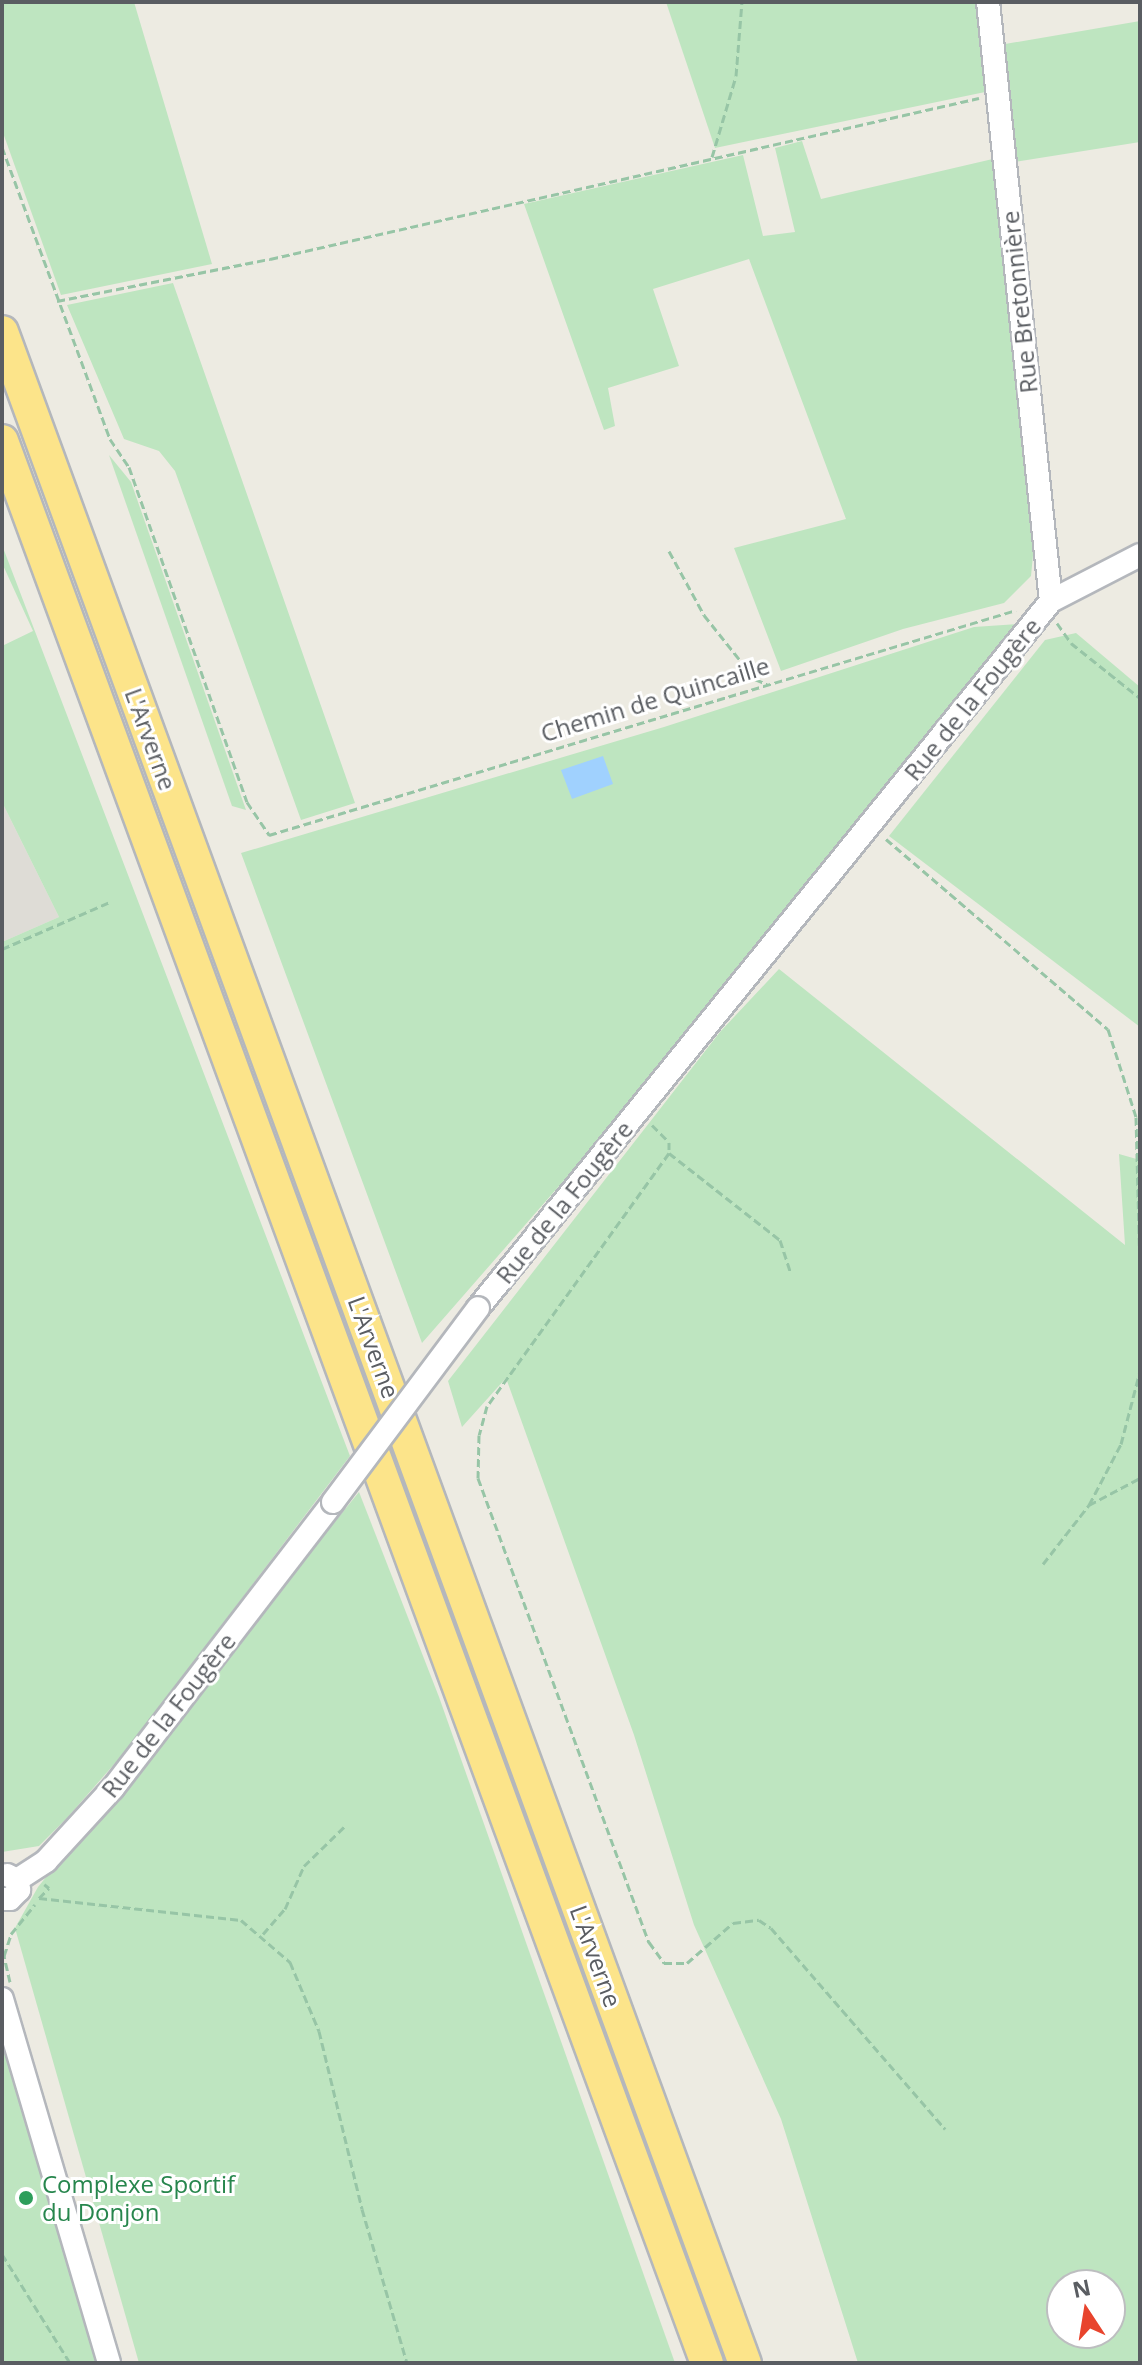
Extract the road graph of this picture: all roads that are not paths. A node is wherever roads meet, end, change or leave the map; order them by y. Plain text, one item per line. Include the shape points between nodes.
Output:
1 (988, 2) edge
2 (2, 332) edge
3 (2, 441) edge
4 (1140, 555) edge
5 (1053, 610) junction
6 (9, 1888) edge
7 (7, 1994) edge
8 (109, 2363) edge
9 (707, 2363) edge
10 (745, 2363) edge

1 - 5 street, Rue Bretonnière
2 - 10 highway, L'Arverne
3 - 9 highway, L'Arverne
4 - 5 street, Rue de la Fougère
5 - 6 street, Rue de la Fougère, bridge via 478,1308 113,1788 46,1861
7 - 8 street

